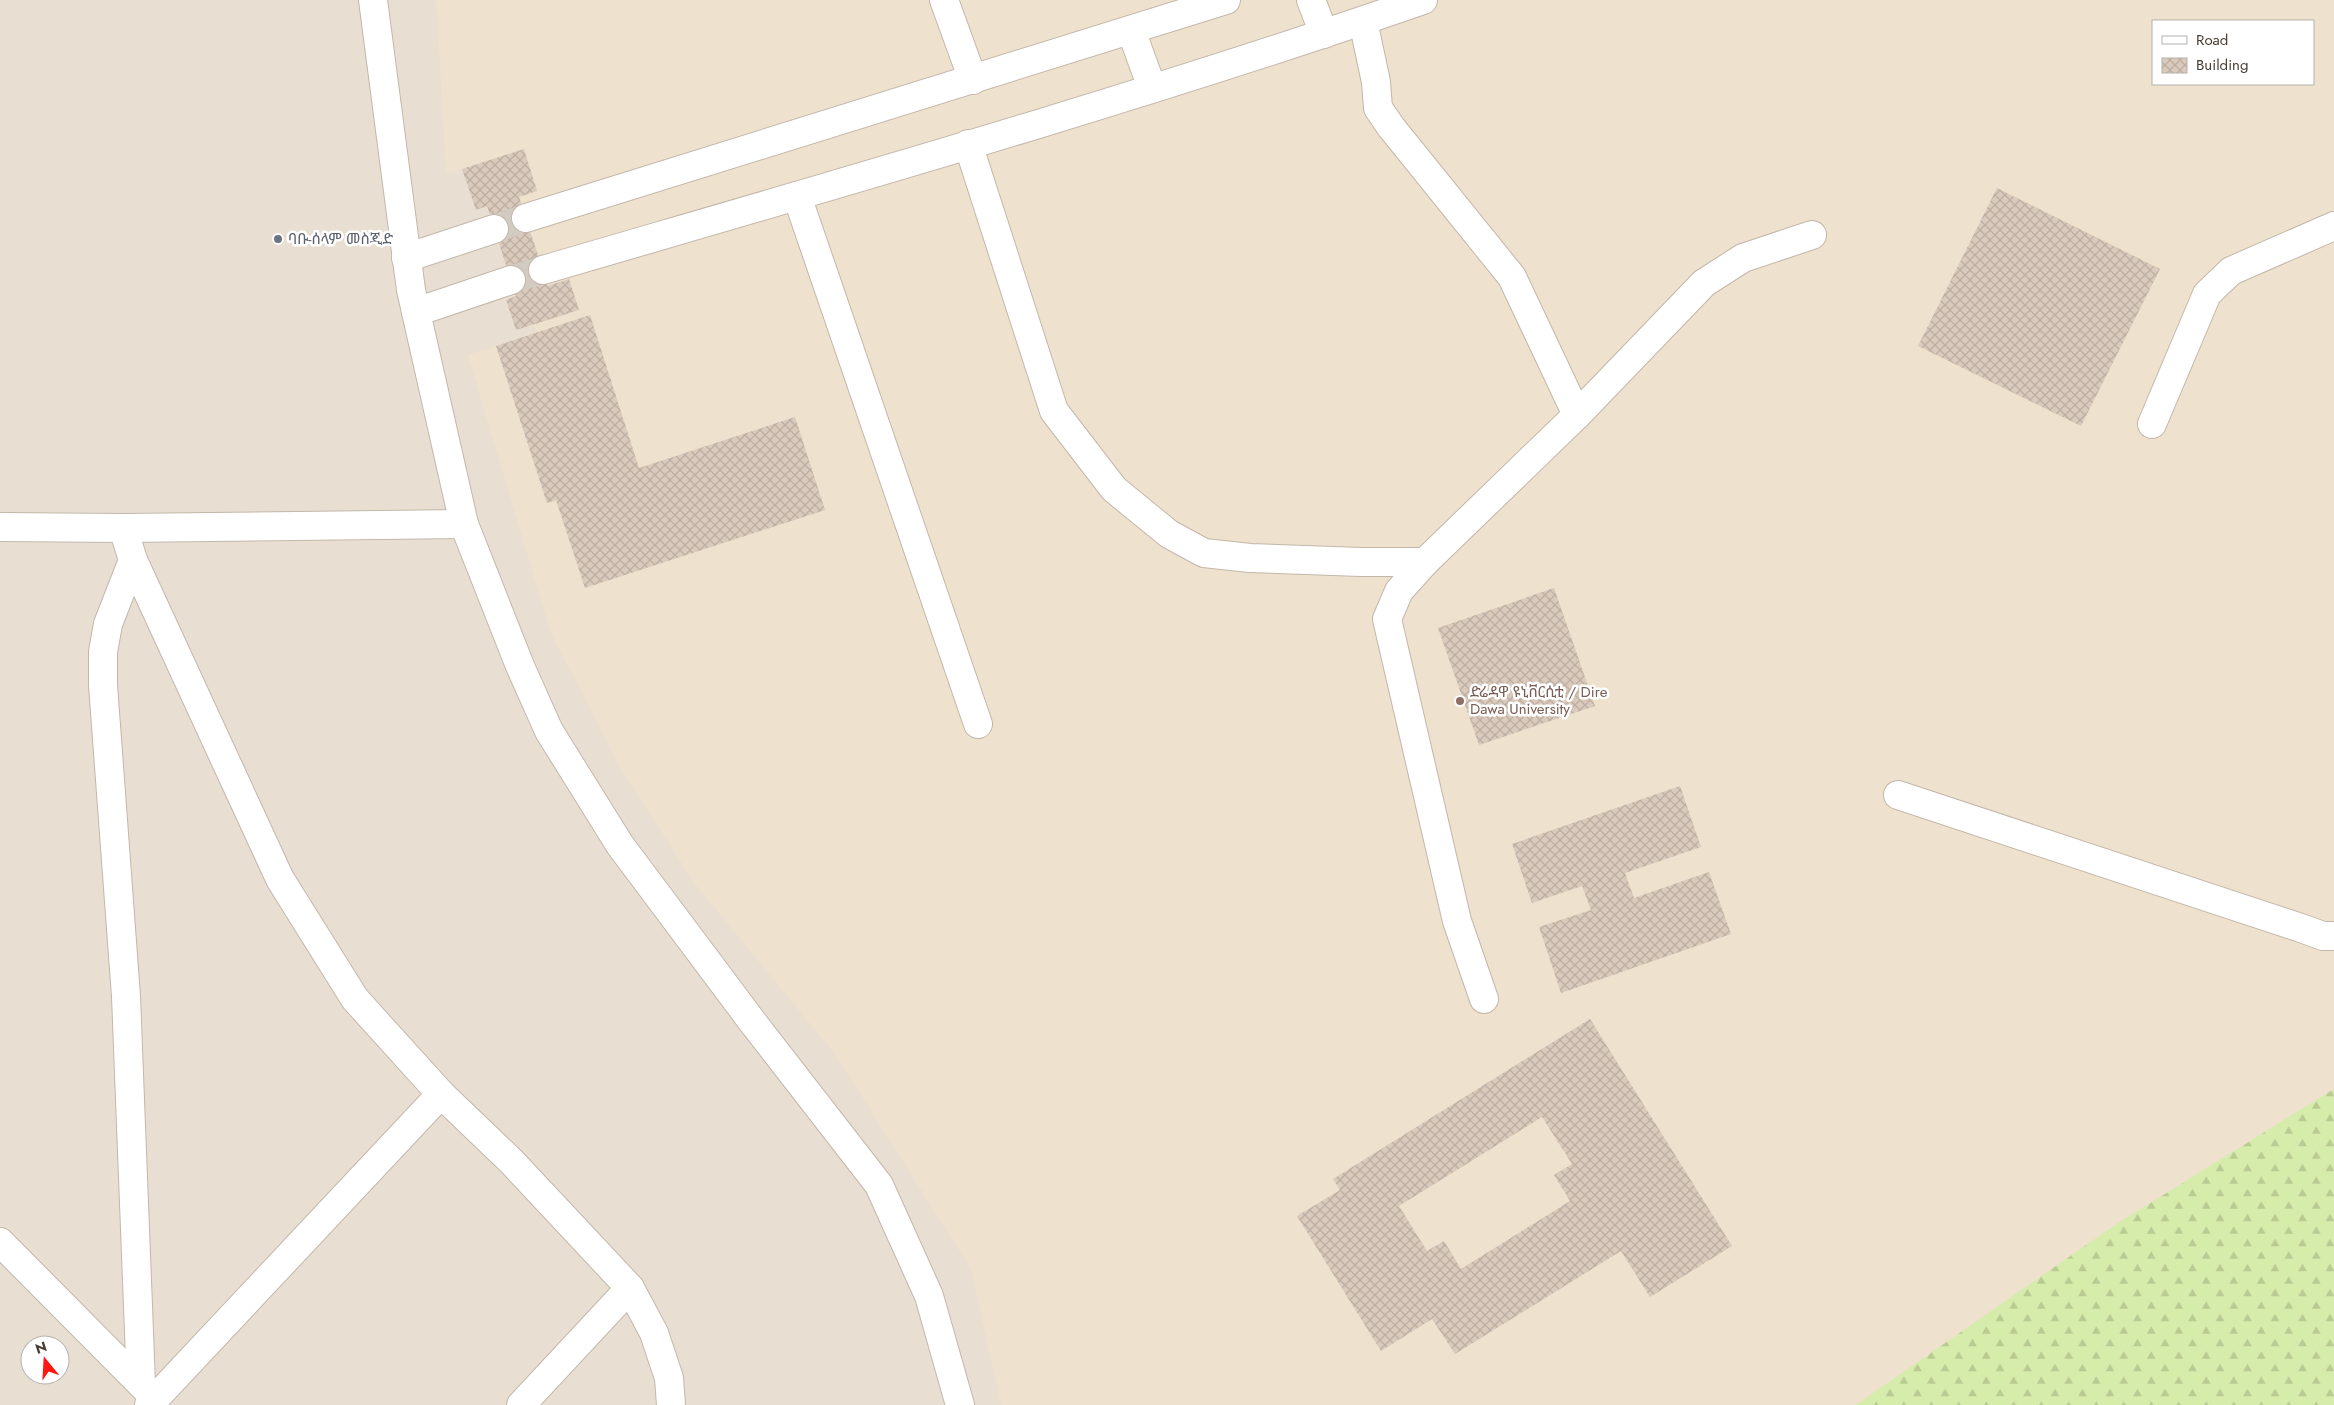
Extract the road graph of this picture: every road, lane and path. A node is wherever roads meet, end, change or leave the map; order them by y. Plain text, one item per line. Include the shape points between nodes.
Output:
1 (373, 0) edge
2 (944, 0) edge
3 (1226, 0) edge
4 (1312, 0) edge
5 (1423, 0) edge
6 (1363, 20) junction
7 (1132, 30) junction
8 (1324, 34) junction
9 (973, 80) junction
10 (1152, 88) junction
11 (968, 144) junction
12 (797, 196) junction
13 (526, 218) tunnel mouth
14 (2334, 226) edge
15 (494, 229) tunnel mouth
16 (1812, 235) dead end
17 (406, 258) junction
18 (543, 270) tunnel mouth
19 (511, 280) tunnel mouth
20 (416, 312) junction
21 (1577, 415) junction
22 (2152, 424) dead end
23 (464, 524) junction
24 (0, 526) edge
25 (123, 528) junction
26 (133, 560) junction
27 (1425, 562) junction
28 (978, 724) dead end
29 (1898, 795) dead end
30 (2334, 936) edge
31 (1484, 999) dead end
32 (441, 1094) junction
33 (0, 1242) edge
34 (630, 1288) junction
35 (152, 1398) edge
36 (521, 1405) edge
37 (671, 1405) edge
38 (960, 1405) edge

1 - 17 street
2 - 9 street
3 - 7 street
4 - 8 street
5 - 6 street
6 - 8 street
6 - 21 street via 1378,108 1512,277
7 - 9 street
7 - 10 street
8 - 10 street
9 - 13 street
10 - 11 street
11 - 12 street
11 - 27 street via 1054,411 1114,489 1169,534 1204,553 1250,558
12 - 18 street
12 - 28 street
14 - 22 street via 2231,271 2207,294
15 - 17 street
16 - 21 street via 1743,258 1704,283
17 - 20 street
19 - 20 street
20 - 23 street
21 - 27 street
23 - 25 street
23 - 38 street via 549,730 620,845 879,1185 930,1296
24 - 25 street
25 - 26 street
26 - 32 street via 280,879 355,999
26 - 35 street via 108,624 103,652 103,686
27 - 31 street via 1399,591 1386,620 1457,921
29 - 30 street via 2308,931
32 - 34 street via 512,1162
32 - 35 street
33 - 35 street
34 - 36 street
34 - 37 street via 654,1333 669,1378

